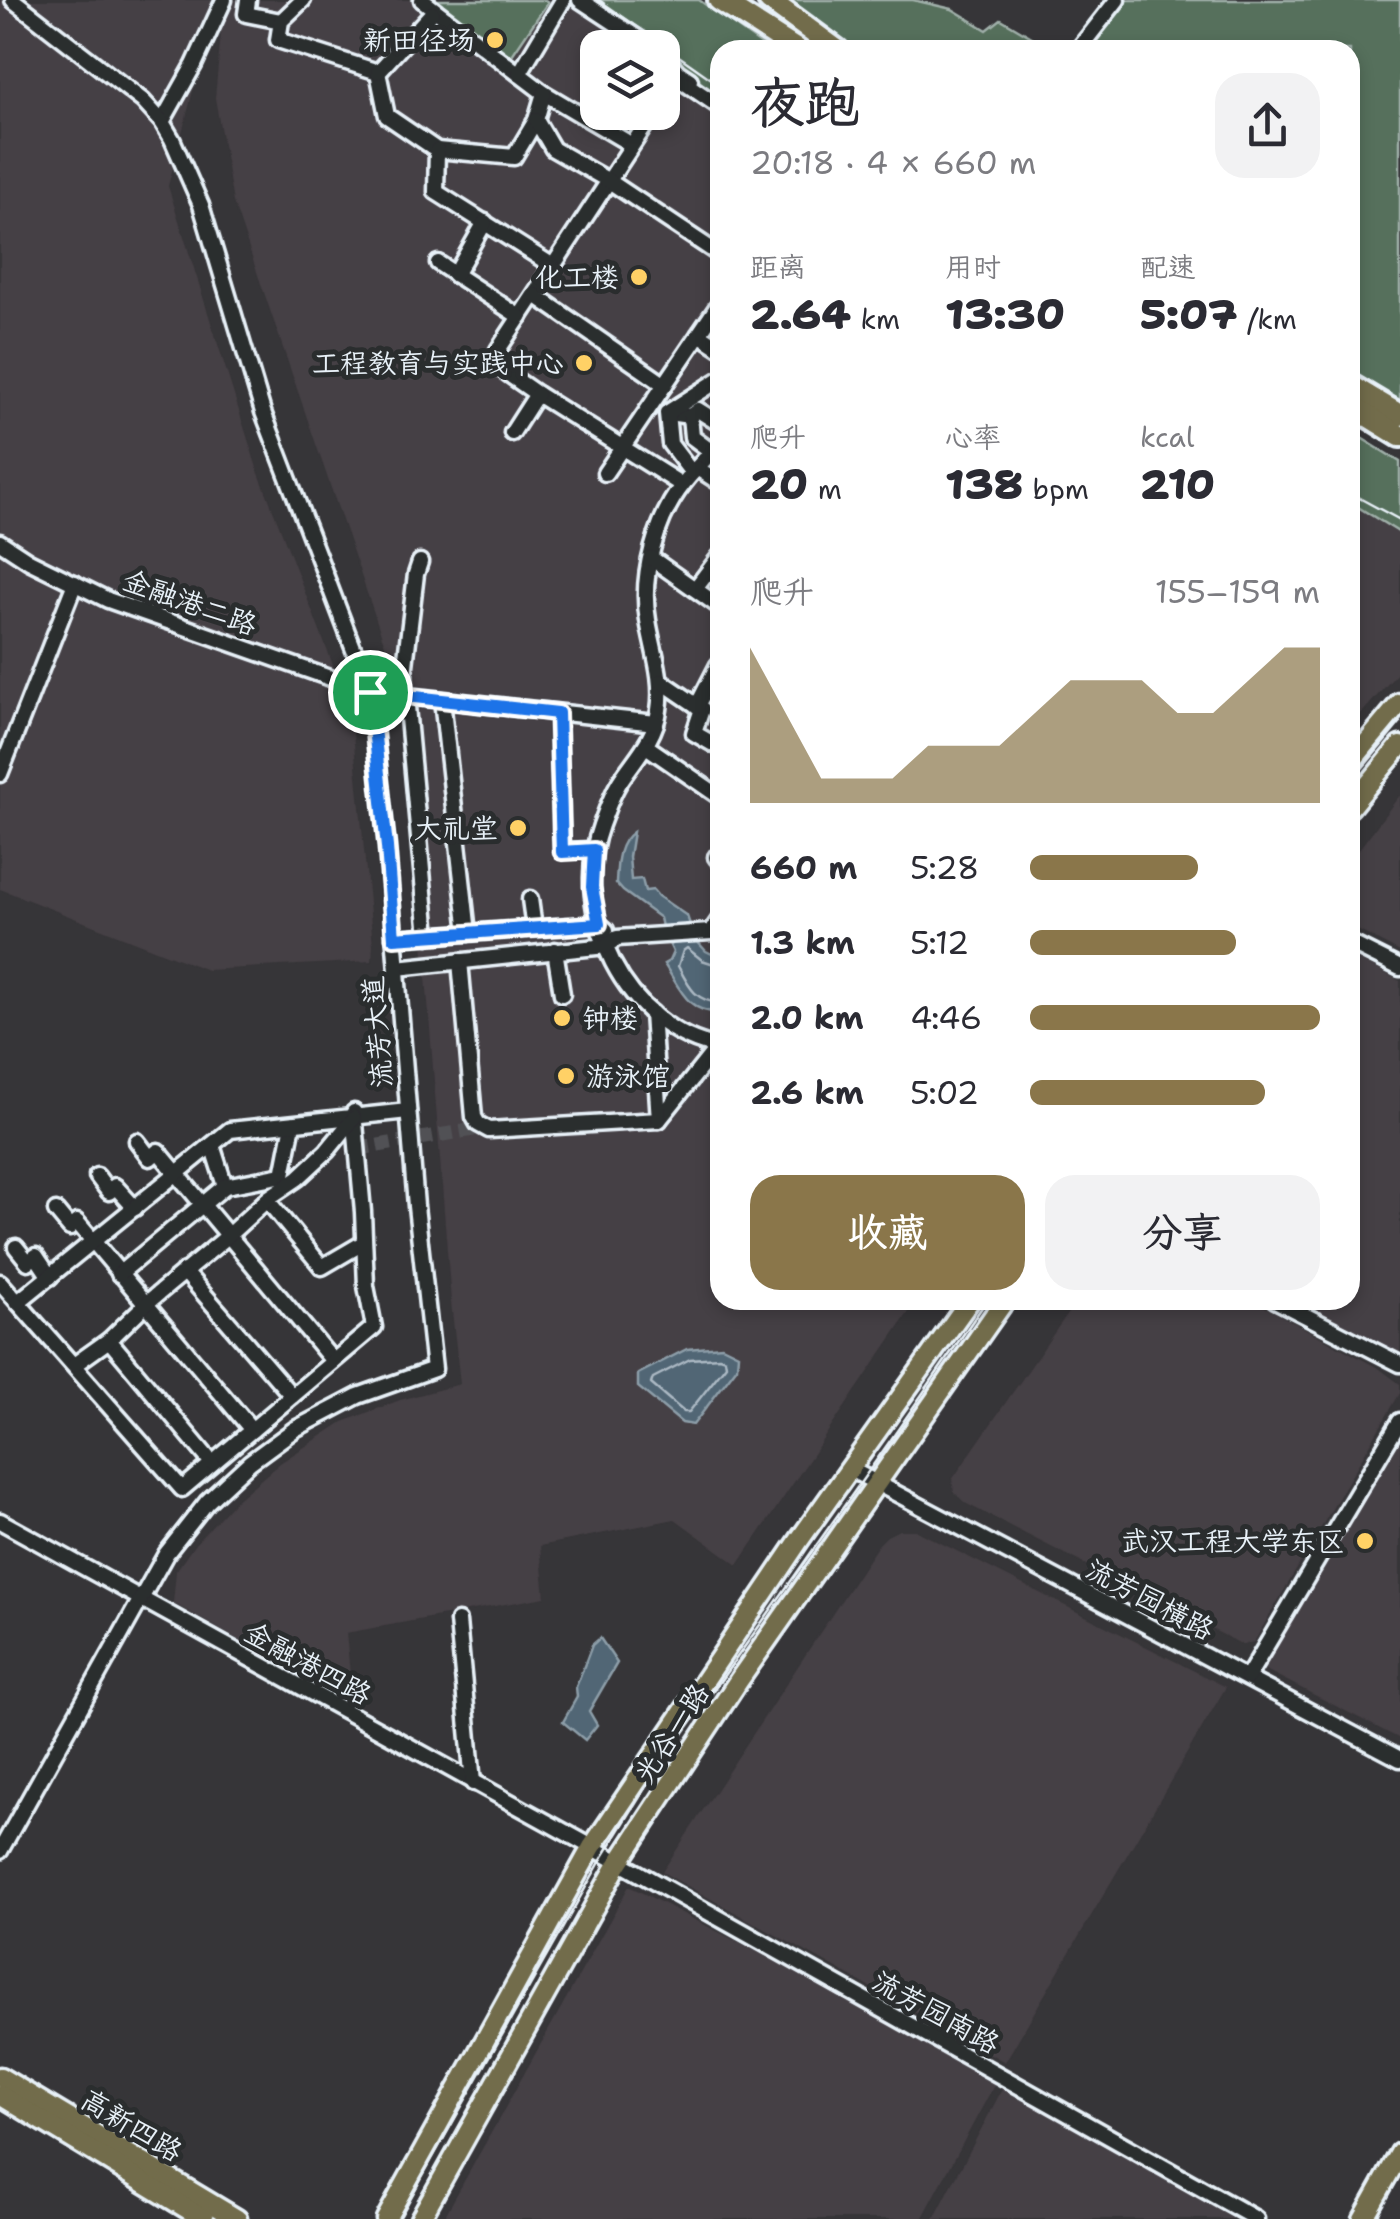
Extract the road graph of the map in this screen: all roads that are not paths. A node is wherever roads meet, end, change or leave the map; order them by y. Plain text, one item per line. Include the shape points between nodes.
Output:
1 (13, 0) edge
2 (224, 0) edge
3 (248, 0) edge
4 (303, 0) edge
5 (422, 0) edge
6 (563, 0) edge
7 (580, 0) edge
8 (720, 0) edge
9 (735, 0) edge
10 (768, 0) edge
11 (1117, 0) edge
12 (432, 13) dead end
13 (280, 21) junction
14 (626, 30) edge
15 (783, 40) edge
16 (786, 40) edge
17 (823, 40) edge
18 (1086, 40) edge
19 (378, 72) junction
20 (680, 73) edge
21 (519, 74) junction
22 (680, 79) edge
23 (544, 93) junction
24 (710, 96) edge
25 (710, 97) edge
26 (536, 120) junction
27 (162, 122) junction
28 (642, 130) edge
29 (632, 145) junction
30 (436, 150) junction
31 (609, 181) junction
32 (484, 222) junction
33 (710, 248) edge
34 (438, 263) dead end
35 (554, 266) junction
36 (456, 274) junction
37 (534, 295) junction
38 (520, 317) junction
39 (710, 318) edge
40 (699, 334) junction
41 (710, 341) edge
42 (665, 385) junction
43 (710, 385) edge
44 (1360, 391) edge
45 (537, 394) junction
46 (647, 411) junction
47 (1360, 412) edge
48 (667, 413) junction
49 (1400, 415) edge
50 (690, 416) junction
51 (710, 416) edge
52 (512, 433) dead end
53 (1400, 436) edge
54 (710, 445) edge
55 (622, 448) junction
56 (710, 449) edge
57 (604, 473) dead end
58 (690, 475) junction
59 (710, 481) edge
60 (0, 542) edge
61 (651, 558) junction
62 (420, 562) dead end
63 (710, 569) edge
64 (75, 583) junction
65 (695, 589) junction
66 (710, 600) edge
67 (710, 681) edge
68 (660, 682) junction
69 (370, 692) junction
70 (406, 696) junction
71 (442, 700) junction
72 (1400, 702) edge
73 (697, 706) junction
74 (558, 713) junction
75 (656, 724) junction
76 (710, 743) edge
77 (646, 746) junction
78 (1400, 746) edge
79 (1360, 750) edge
80 (0, 774) edge
81 (710, 790) edge
82 (1360, 795) edge
83 (594, 850) junction
84 (530, 900) dead end
85 (599, 924) junction
86 (534, 928) junction
87 (710, 932) edge
88 (468, 933) junction
89 (428, 936) junction
90 (394, 938) junction
91 (611, 942) junction
92 (1360, 948) edge
93 (555, 950) junction
94 (460, 961) junction
95 (397, 968) junction
96 (1400, 968) edge
97 (562, 994) dead end
98 (652, 1014) junction
99 (710, 1043) edge
100 (710, 1057) edge
101 (408, 1111) junction
102 (354, 1115) junction
103 (659, 1120) junction
104 (294, 1124) junction
105 (213, 1138) junction
106 (137, 1141) dead end
107 (177, 1174) junction
108 (97, 1176) dead end
109 (225, 1186) junction
110 (267, 1200) junction
111 (203, 1204) junction
112 (135, 1208) junction
113 (56, 1211) dead end
114 (228, 1235) junction
115 (93, 1242) junction
116 (363, 1243) junction
117 (16, 1248) dead end
118 (184, 1270) junction
119 (119, 1274) junction
120 (50, 1277) junction
121 (0, 1282) edge
122 (18, 1302) junction
123 (145, 1305) junction
124 (963, 1310) edge
125 (998, 1310) edge
126 (1294, 1310) edge
127 (108, 1340) junction
128 (333, 1361) junction
129 (1400, 1364) edge
130 (74, 1365) junction
131 (292, 1396) junction
132 (1400, 1421) edge
133 (252, 1430) junction
134 (212, 1463) junction
135 (850, 1469) junction
136 (877, 1484) junction
137 (0, 1521) edge
138 (140, 1599) junction
139 (458, 1621) dead end
140 (1247, 1678) junction
141 (1400, 1759) edge
142 (473, 1783) junction
143 (592, 1847) junction
144 (0, 1851) edge
145 (618, 1864) junction
146 (0, 2078) edge
147 (0, 2095) edge
148 (1400, 2153) edge
149 (390, 2212) edge
150 (204, 2219) edge
151 (236, 2219) edge
152 (378, 2219) edge
153 (420, 2219) edge
154 (1256, 2219) edge
155 (1363, 2219) edge

1 - 27 street, 流芳大道
2 - 27 street
3 - 13 street via 246,14
4 - 13 street
5 - 21 street
6 - 21 street
7 - 14 street
8 - 15 highway
9 - 16 highway
10 - 17 highway
11 - 18 street
12 - 19 street
13 - 19 street via 278,40
19 - 30 street via 387,116
20 - 24 street
21 - 23 street
22 - 25 street
23 - 26 street
23 - 29 street
26 - 30 street via 514,157
26 - 31 street via 552,149
27 - 69 street, 流芳大道 via 202,204 263,412
28 - 29 street
29 - 31 street
30 - 32 street via 436,192
31 - 33 street
31 - 35 street
32 - 35 street
32 - 36 street
34 - 36 street
35 - 37 street
36 - 38 street
37 - 38 street
37 - 42 street
38 - 45 street via 494,364
39 - 40 street
40 - 41 street
40 - 42 street
42 - 46 street
43 - 48 street
44 - 49 highway
45 - 52 street
45 - 55 street
46 - 48 street
46 - 55 street
47 - 53 highway
48 - 50 street
48 - 58 street via 670,444
50 - 51 street via 698,410
50 - 54 street via 692,437
55 - 57 street
55 - 58 street
56 - 58 street
58 - 59 street
58 - 61 street
60 - 64 street, 金融港二路
61 - 65 street
61 - 68 street via 647,614
62 - 70 street
63 - 65 street
64 - 69 street, 金融港二路
64 - 80 street
65 - 66 street
67 - 73 street
68 - 73 street
68 - 75 street
69 - 70 street, 金融港二路
69 - 90 street, 流芳大道
70 - 71 street, 金融港二路
70 - 89 street
71 - 74 street, 金融港二路
71 - 88 street
72 - 79 main road
73 - 76 street via 702,709 694,734
74 - 75 street, 金融港二路
74 - 83 street via 562,852
75 - 77 street
77 - 81 street
77 - 83 street via 620,782
78 - 82 main road
83 - 85 street
84 - 86 street
85 - 86 street
85 - 91 street
86 - 88 street
87 - 91 street
88 - 89 street
89 - 90 street
90 - 95 street, 流芳大道
91 - 93 street
91 - 98 street via 624,981
92 - 96 street
93 - 94 street
93 - 97 street
94 - 95 street
94 - 103 street via 478,1124 489,1130 586,1118
95 - 101 street, 流芳大道
98 - 99 street
98 - 103 street
100 - 103 street
101 - 102 street
101 - 138 street, 流芳大道 via 434,1369 325,1411 260,1453 190,1522
102 - 104 street
102 - 110 street via 318,1160
102 - 116 street
104 - 105 street
104 - 109 street via 282,1175
105 - 107 street
105 - 109 street
106 - 107 street via 150,1158 158,1151
107 - 111 street
107 - 112 street
108 - 112 street
109 - 111 street
110 - 114 street
110 - 116 street via 322,1266
111 - 114 street
111 - 119 street
112 - 115 street
113 - 115 street via 70,1228 77,1222
114 - 118 street
114 - 128 street
115 - 119 street
115 - 120 street
116 - 128 street via 374,1327
117 - 120 street via 28,1262 36,1256
118 - 123 street
118 - 131 street
119 - 123 street
120 - 122 street
121 - 122 street
122 - 130 street
123 - 127 street
123 - 133 street
124 - 135 main road, 光谷一路
125 - 136 main road, 光谷一路
126 - 129 street
127 - 130 street
127 - 134 street
128 - 131 street
130 - 134 street via 182,1488
131 - 133 street
132 - 140 street
133 - 134 street
135 - 136 street, 流芳园横路
135 - 143 main road, 光谷一路
136 - 140 street, 流芳园横路
136 - 145 main road, 光谷一路
137 - 138 street, 金融港四路
138 - 142 street, 金融港四路
138 - 144 street
139 - 142 street
140 - 141 street, 流芳园横路
142 - 143 street, 金融港四路
143 - 145 street, 流芳园南路
143 - 149 main road, 光谷一路
145 - 153 main road, 光谷一路
145 - 154 street, 流芳园南路
146 - 151 main road, 高新四路
147 - 150 main road, 高新四路
148 - 155 main road
149 - 152 main road, 光谷一路

